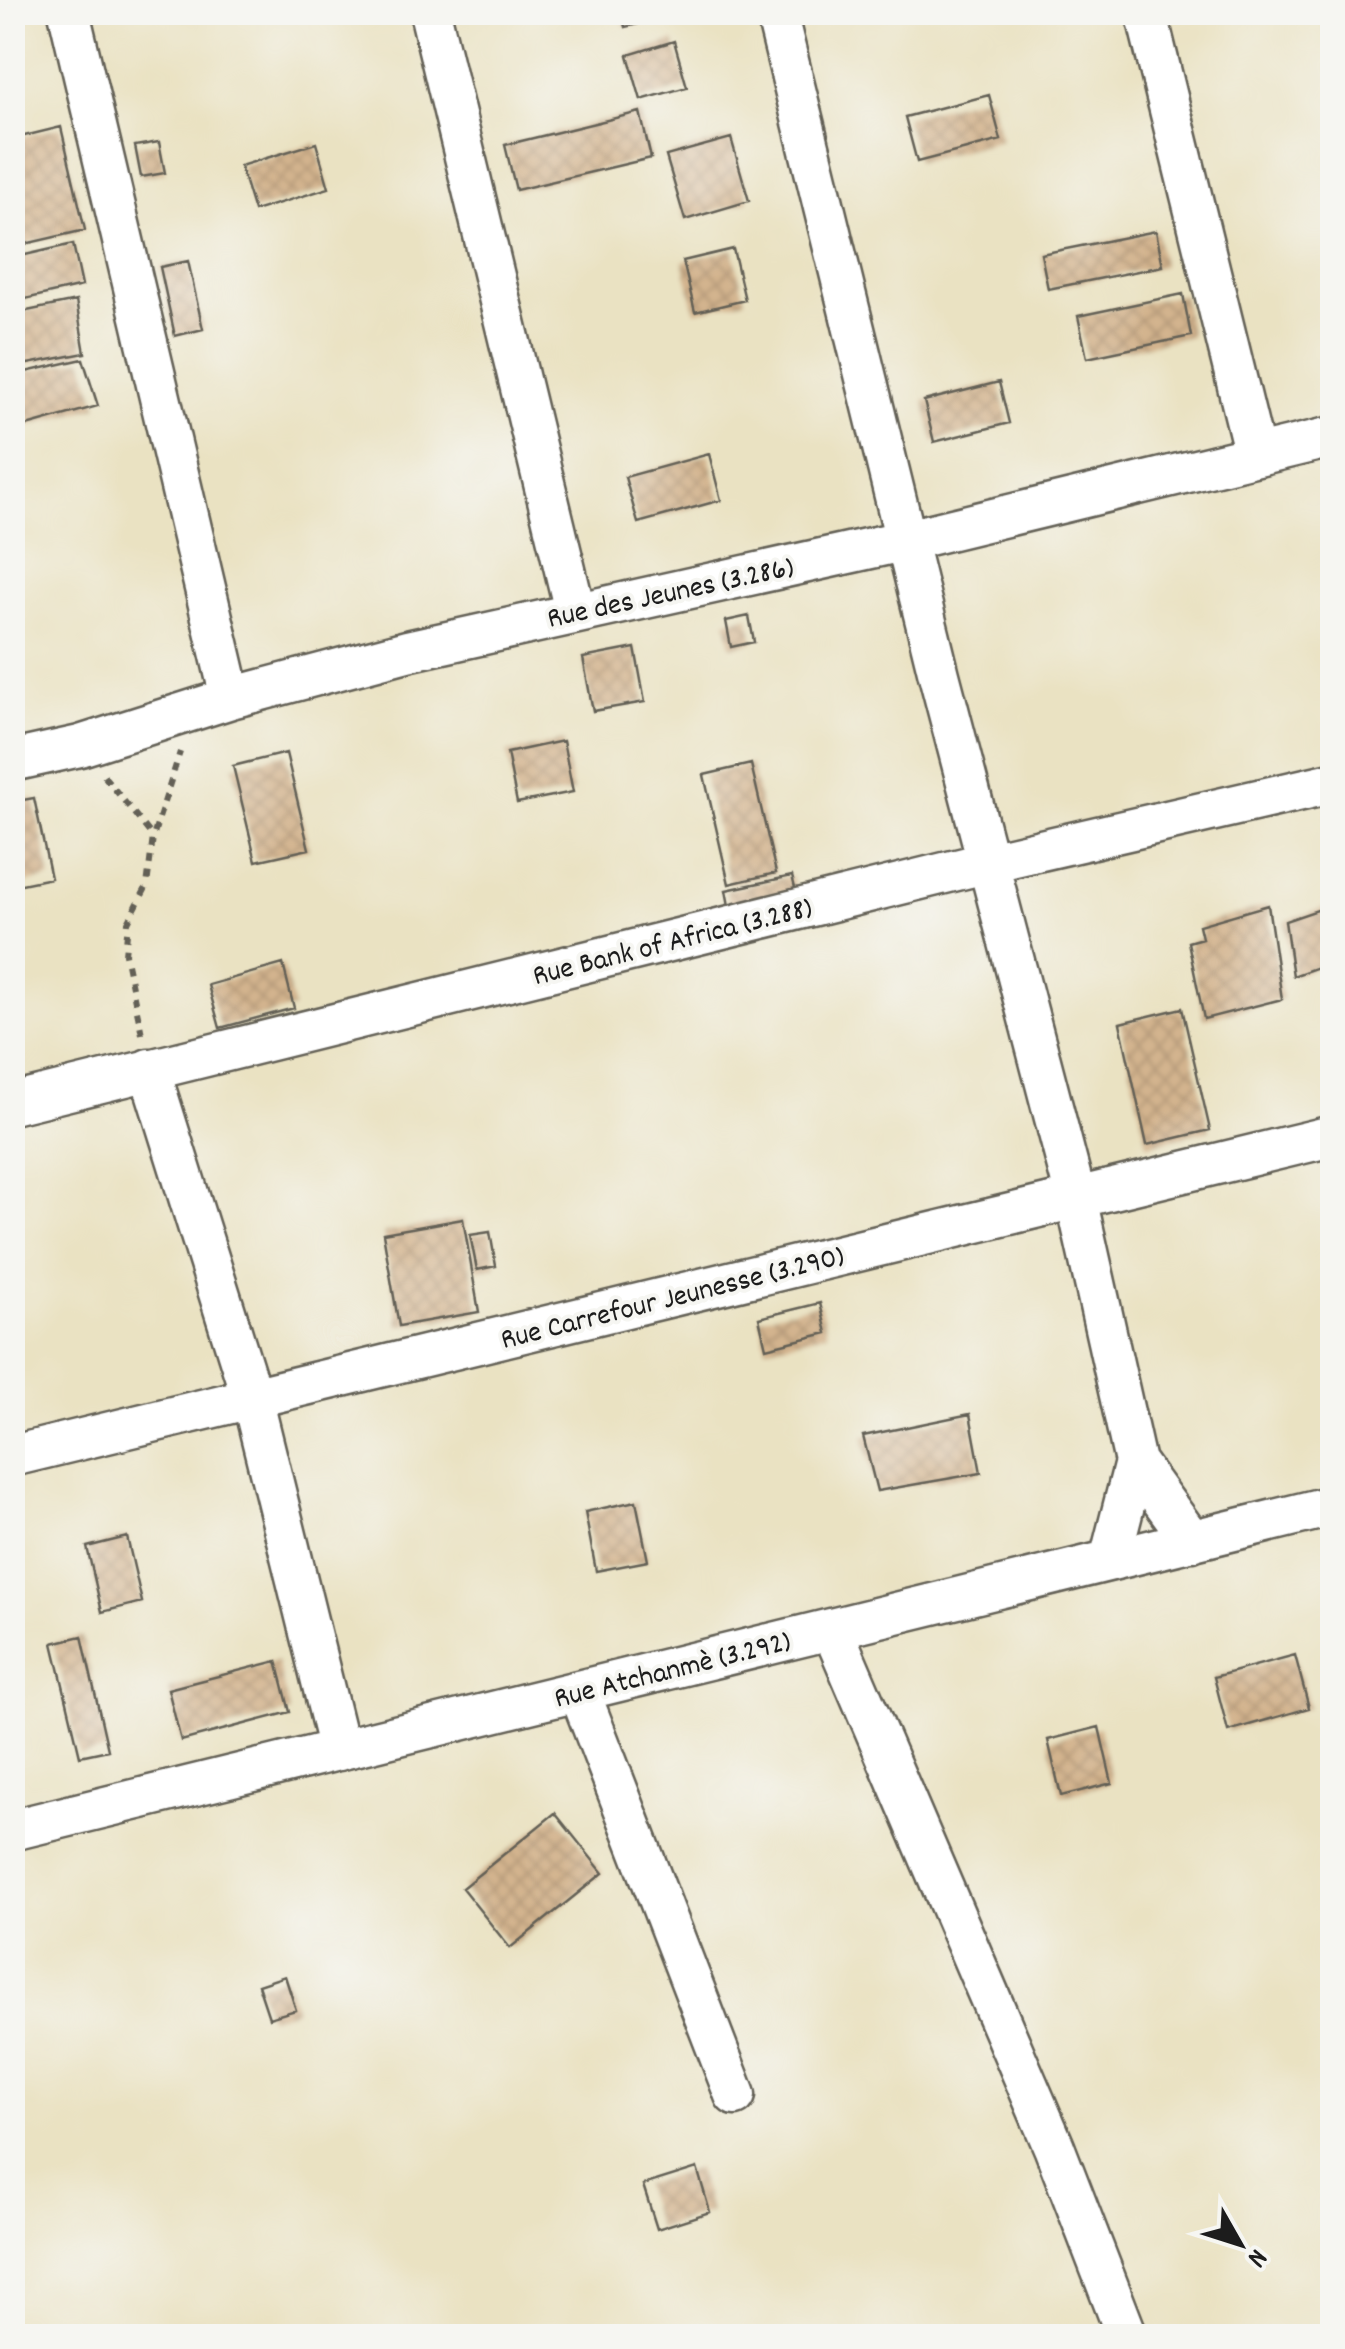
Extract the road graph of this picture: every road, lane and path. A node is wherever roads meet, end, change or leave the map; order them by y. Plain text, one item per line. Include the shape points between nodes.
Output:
1 (69, 12) edge
2 (430, 12) edge
3 (776, 12) edge
4 (1146, 12) edge
5 (1332, 437) edge
6 (1255, 455) junction
7 (908, 540) junction
8 (575, 611) junction
9 (231, 698) junction
10 (182, 743) dead end
11 (80, 746) junction
12 (12, 761) edge
13 (1332, 783) edge
14 (153, 837) junction
15 (988, 862) junction
16 (149, 1069) junction
17 (12, 1104) edge
18 (1332, 1136) edge
19 (1076, 1198) junction
20 (252, 1398) junction
21 (12, 1456) edge
22 (1135, 1462) junction
23 (1332, 1506) edge
24 (1192, 1541) junction
25 (1110, 1560) junction
26 (832, 1629) junction
27 (580, 1691) junction
28 (339, 1750) junction
29 (12, 1830) edge
30 (735, 2095) dead end
31 (1127, 2336) edge

1 - 9 street
2 - 8 street
3 - 7 street
4 - 6 street
5 - 6 street, Rue des Jeunes (3.286)
6 - 7 street, Rue des Jeunes (3.286)
7 - 8 street, Rue des Jeunes (3.286)
7 - 15 street
8 - 9 street, Rue des Jeunes (3.286)
9 - 11 street, Rue des Jeunes (3.286)
10 - 14 path
11 - 12 street, Rue des Jeunes (3.286)
11 - 14 path
13 - 15 street, Rue Bank of Africa (3.288)
14 - 16 path via 148,886 128,922 126,954
15 - 16 street, Rue Bank of Africa (3.288)
15 - 19 street
16 - 17 street, Rue Bank of Africa (3.288)
16 - 20 street
18 - 19 street, Rue Carrefour Jeunesse (3.290)
19 - 20 street, Rue Carrefour Jeunesse (3.290)
19 - 22 street
20 - 21 street, Rue Carrefour Jeunesse (3.290)
20 - 28 street
22 - 24 street
22 - 25 street
23 - 24 street, Rue Atchanmè (3.292)
24 - 25 street, Rue Atchanmè (3.292)
25 - 26 street, Rue Atchanmè (3.292)
26 - 27 street, Rue Atchanmè (3.292)
26 - 31 street via 1054,2146
27 - 28 street, Rue Atchanmè (3.292)
27 - 30 street
28 - 29 street, Rue Atchanmè (3.292)

